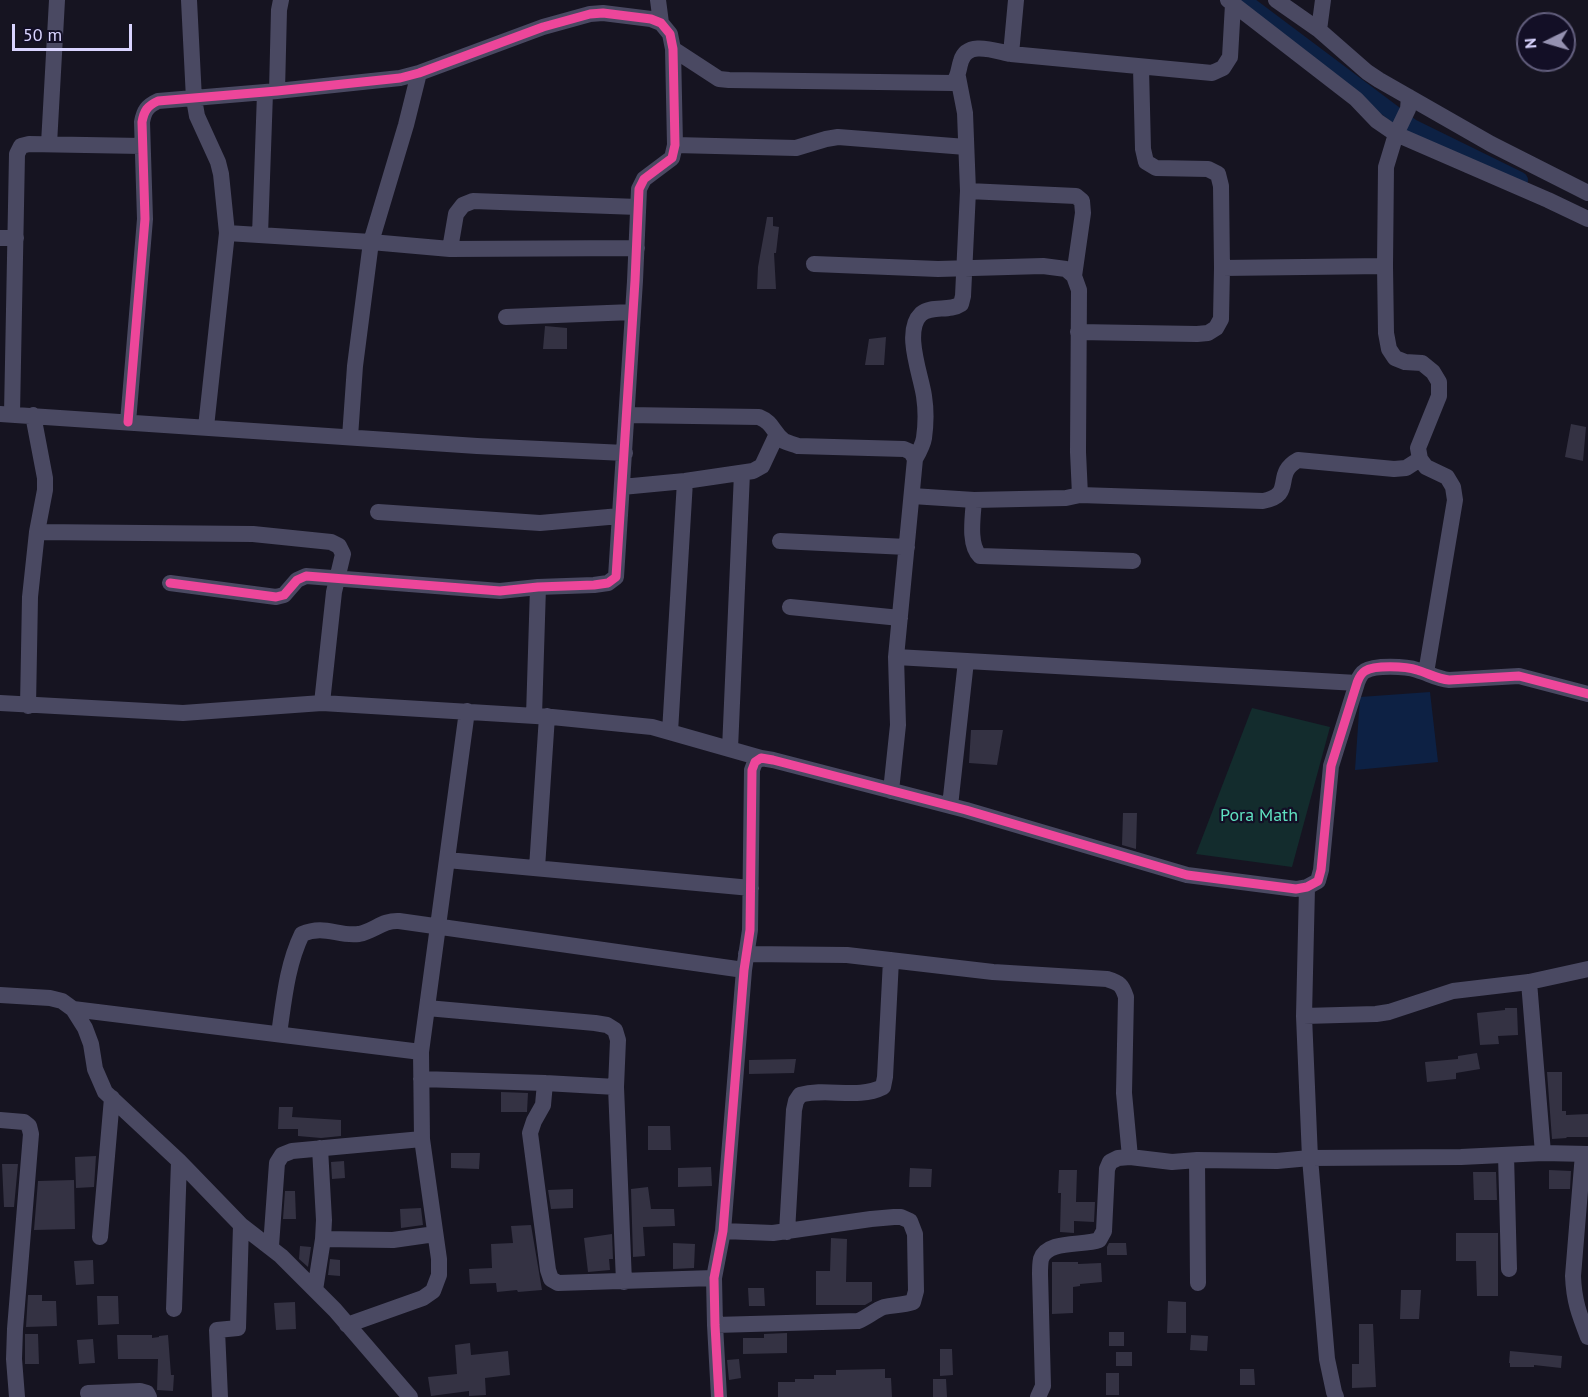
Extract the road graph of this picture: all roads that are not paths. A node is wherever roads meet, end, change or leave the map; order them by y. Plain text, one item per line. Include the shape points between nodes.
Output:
1 (57, 0) edge
2 (189, 0) edge
3 (280, 0) edge
4 (658, 0) edge
5 (1016, 0) edge
6 (1276, 0) edge
7 (1323, 0) edge
8 (1230, 2) edge
9 (661, 23) junction
10 (1319, 30) junction
11 (673, 49) junction
12 (1011, 54) junction
13 (1141, 68) junction
14 (419, 73) junction
15 (958, 77) junction
16 (271, 92) junction
17 (194, 99) junction
18 (1408, 103) junction
19 (1398, 130) junction
20 (49, 144) junction
21 (675, 145) junction
22 (142, 146) junction
23 (966, 147) junction
24 (0, 154) edge
25 (17, 154) junction
26 (968, 191) junction
27 (1588, 193) edge
28 (638, 207) junction
29 (1588, 219) edge
30 (227, 233) junction
31 (260, 235) junction
32 (8, 238) edge
33 (371, 242) junction
34 (637, 248) junction
35 (450, 249) junction
36 (814, 264) dead end
37 (1385, 266) junction
38 (1222, 268) junction
39 (964, 269) junction
40 (1074, 276) junction
41 (7, 305) edge
42 (633, 312) junction
43 (506, 317) dead end
44 (1078, 332) junction
45 (6, 414) edge
46 (627, 415) junction
47 (33, 416) junction
48 (128, 422) junction
49 (206, 427) junction
50 (777, 434) junction
51 (350, 437) junction
52 (625, 453) junction
53 (915, 459) junction
54 (1420, 459) junction
55 (742, 473) junction
56 (685, 481) junction
57 (622, 487) junction
58 (1080, 495) junction
59 (912, 496) junction
60 (974, 500) junction
61 (378, 512) dead end
62 (620, 516) junction
63 (37, 532) junction
64 (780, 541) dead end
65 (907, 547) junction
66 (1133, 561) dead end
67 (337, 577) junction
68 (170, 583) dead end
69 (538, 587) junction
70 (790, 607) dead end
71 (900, 618) junction
72 (896, 657) junction
73 (966, 661) junction
74 (1426, 673) junction
75 (1357, 683) junction
76 (1588, 694) edge
77 (0, 703) edge
78 (322, 703) junction
79 (28, 706) junction
80 (467, 711) junction
81 (540, 716) junction
82 (670, 732) junction
83 (730, 749) junction
84 (761, 758) junction
85 (891, 791) junction
86 (950, 806) junction
87 (447, 860) junction
88 (537, 868) junction
89 (1307, 887) junction
90 (751, 888) junction
91 (439, 927) junction
92 (891, 960) junction
93 (745, 962) junction
94 (1588, 969) edge
95 (1529, 982) junction
96 (0, 995) edge
97 (427, 1008) junction
98 (73, 1009) junction
99 (1304, 1016) junction
100 (279, 1034) junction
101 (422, 1052) junction
102 (422, 1079) junction
103 (545, 1083) junction
104 (616, 1087) junction
105 (112, 1098) junction
106 (0, 1120) edge
107 (422, 1138) junction
108 (320, 1148) junction
109 (1543, 1153) junction
110 (1585, 1154) edge
111 (1506, 1155) junction
112 (1130, 1157) junction
113 (1310, 1158) junction
114 (1197, 1160) junction
115 (179, 1161) junction
116 (241, 1225) junction
117 (723, 1231) junction
118 (787, 1232) junction
119 (435, 1234) junction
120 (100, 1237) dead end
121 (323, 1239) junction
122 (271, 1246) junction
123 (1509, 1269) dead end
124 (714, 1278) junction
125 (624, 1282) junction
126 (1198, 1283) dead end
127 (315, 1290) junction
128 (174, 1309) dead end
129 (347, 1324) junction
130 (715, 1325) junction
131 (1588, 1337) edge
132 (7, 1358) edge
133 (88, 1394) dead end
134 (17, 1397) edge
135 (149, 1397) edge
136 (220, 1397) edge
137 (410, 1397) edge
138 (719, 1397) edge
139 (1038, 1397) edge
140 (1336, 1397) edge

1 - 20 street
2 - 17 street
3 - 16 street
4 - 9 street
5 - 12 street
6 - 10 street
7 - 10 street
8 - 13 street via 1230,57 1223,68 1212,73
8 - 19 street via 1356,99 1377,121
9 - 11 street via 670,34
9 - 14 street via 590,14 543,27
10 - 18 street
11 - 15 street via 719,79 729,80 952,83
11 - 21 street
12 - 13 street
12 - 15 street via 970,49 960,62
13 - 38 street via 1146,162 1156,168 1208,168 1218,174
14 - 16 street
14 - 33 street
15 - 23 street
16 - 17 street
16 - 31 street
17 - 22 street via 148,105 142,122
17 - 30 street via 196,116 221,174
18 - 19 street
18 - 27 street
19 - 29 street
19 - 37 street via 1386,166
20 - 22 street
20 - 25 street via 21,146
21 - 23 street via 796,148 838,137
21 - 28 street via 672,158 644,179
22 - 48 street via 145,219
23 - 26 street
24 - 25 street
25 - 32 street
26 - 39 street
26 - 40 street via 1076,196 1082,201 1083,213
28 - 34 street
28 - 35 street via 473,201 456,214
30 - 31 street
30 - 49 street
31 - 33 street
32 - 41 street
33 - 35 street
33 - 51 street via 354,366
34 - 35 street
34 - 42 street
36 - 39 street
37 - 38 street
37 - 54 street via 1389,349 1395,358 1422,363 1439,382 1439,396 1418,448
38 - 44 street via 1221,319 1208,333
39 - 40 street via 1042,266 1066,269
39 - 53 street via 961,304 928,310 917,320 913,336 925,411 924,438
40 - 44 street via 1079,290
41 - 45 street
42 - 43 street
42 - 46 street
44 - 58 street
45 - 47 street
46 - 50 street via 759,417 768,420
46 - 52 street
47 - 48 street
47 - 63 street via 45,478
48 - 49 street
49 - 51 street
50 - 53 street via 798,446 904,449
50 - 55 street via 762,466
51 - 52 street
52 - 57 street
53 - 59 street
54 - 58 street via 1406,468 1394,469 1298,460 1286,470 1280,495 1263,501
54 - 74 street via 1426,467 1448,477 1455,500
55 - 56 street
55 - 83 street
56 - 57 street
56 - 82 street
57 - 62 street
58 - 60 street
59 - 60 street
59 - 65 street
60 - 66 street via 973,543 980,556
61 - 62 street via 540,523
62 - 69 street via 616,577 594,585
63 - 67 street via 253,534 331,542 343,554
63 - 79 street via 30,597
64 - 65 street
65 - 71 street
67 - 68 street via 306,576 276,597
67 - 69 street via 479,590
67 - 78 street
69 - 81 street
70 - 71 street
71 - 72 street
72 - 73 street
72 - 85 street via 898,725
73 - 75 street
73 - 86 street
74 - 75 street via 1376,667 1360,674
74 - 76 street via 1449,680 1520,676
75 - 89 street via 1332,766 1322,870 1318,881
77 - 79 street
78 - 79 street via 183,713
78 - 80 street
80 - 81 street
80 - 87 street
81 - 82 street
81 - 88 street
82 - 83 street
83 - 84 street
84 - 85 street
84 - 90 street via 752,770
85 - 86 street
86 - 89 street via 1187,874 1296,889
87 - 88 street
87 - 91 street
88 - 90 street
89 - 99 street
90 - 93 street
91 - 93 street
91 - 97 street
91 - 100 street via 390,921 360,934 322,929 302,934 289,973
92 - 93 street via 847,955
92 - 112 street via 1116,981 1126,997 1124,1093
92 - 118 street via 883,1087 863,1094 809,1092 796,1101
93 - 117 street
94 - 95 street
95 - 99 street via 1453,991 1376,1014
95 - 109 street
96 - 98 street via 50,998
97 - 101 street
97 - 104 street via 607,1025 615,1030 618,1040
98 - 100 street
98 - 105 street via 91,1044 100,1082
99 - 113 street
100 - 101 street
101 - 102 street
102 - 103 street
102 - 107 street
103 - 104 street
103 - 125 street via 543,1106 530,1132 548,1270 558,1283
104 - 125 street
105 - 115 street
105 - 120 street
106 - 132 street via 24,1122 31,1134 15,1329
107 - 108 street
107 - 119 street
108 - 121 street
108 - 122 street via 292,1151 282,1155 277,1163
109 - 110 street
109 - 111 street
110 - 131 street via 1573,1285 1575,1304
111 - 113 street
111 - 123 street
112 - 114 street via 1172,1162
112 - 139 street via 1110,1162 1107,1169 1104,1232 1099,1240 1054,1246 1041,1258 1043,1386
113 - 114 street
113 - 140 street via 1327,1359
114 - 126 street
115 - 116 street
115 - 128 street
116 - 122 street
116 - 136 street via 238,1328 217,1330
117 - 118 street
117 - 124 street
118 - 130 street via 871,1219 894,1217 910,1221 915,1234 913,1302 886,1307 858,1321
119 - 121 street via 393,1240
119 - 129 street via 439,1275 433,1291
121 - 127 street
122 - 127 street
124 - 125 street
124 - 130 street
127 - 129 street
129 - 137 street
130 - 138 street
132 - 134 street
133 - 135 street via 140,1391

